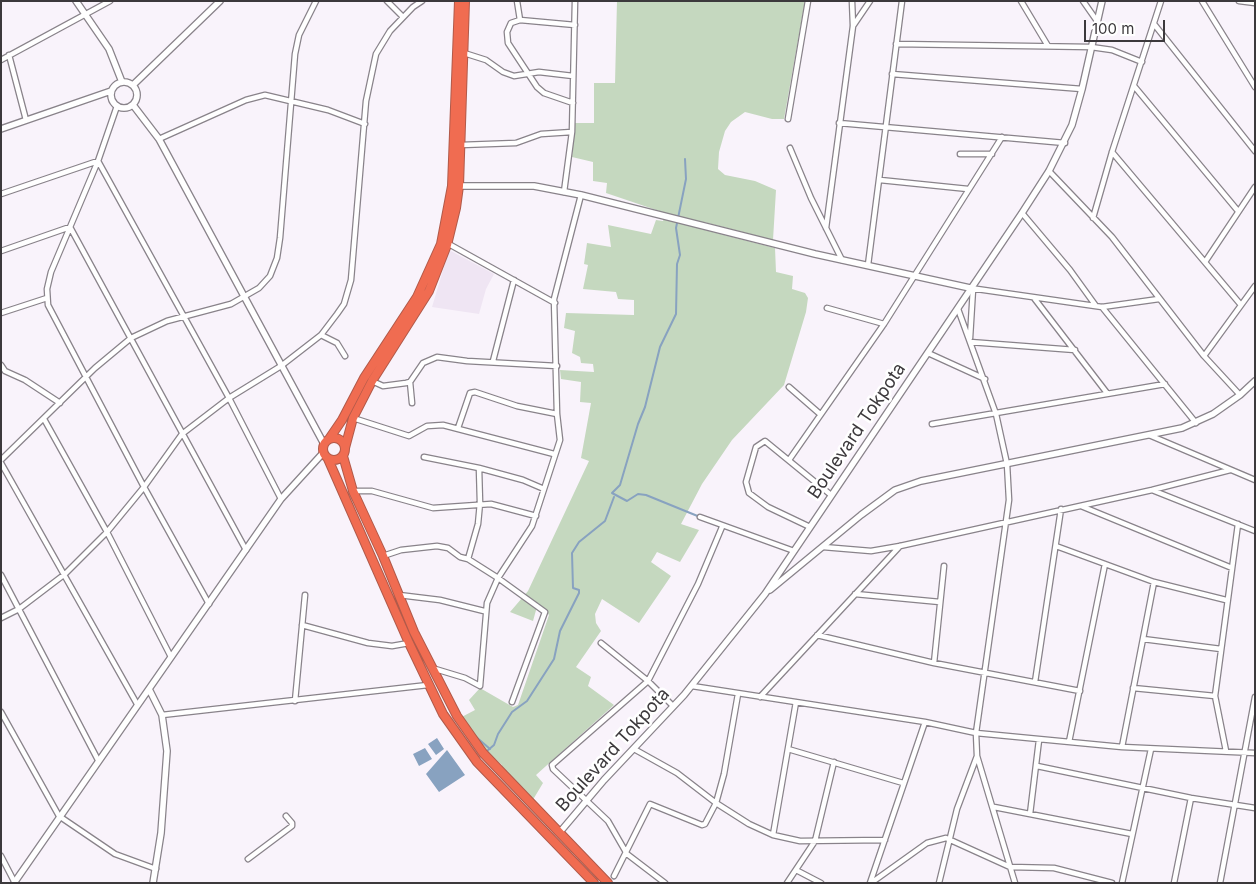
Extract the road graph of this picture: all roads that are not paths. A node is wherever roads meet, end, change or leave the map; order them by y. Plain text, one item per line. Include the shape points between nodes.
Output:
1 (76, 1) edge
2 (110, 1) edge
3 (220, 1) edge
4 (316, 1) edge
5 (387, 1) edge
6 (422, 1) edge
7 (459, 1) edge
8 (465, 1) edge
9 (516, 1) edge
10 (575, 1) edge
11 (808, 1) edge
12 (852, 1) edge
13 (870, 1) edge
14 (902, 1) edge
15 (1021, 1) edge
16 (1083, 1) edge
17 (1102, 1) edge
18 (1161, 1) edge
19 (1202, 1) edge
20 (1239, 1) edge
21 (1255, 3) edge
22 (86, 15) junction
23 (403, 17) junction
24 (520, 20) junction
25 (1097, 21) junction
26 (1154, 24) junction
27 (575, 26) junction
28 (852, 26) junction
29 (896, 44) junction
30 (1048, 46) junction
31 (1091, 47) junction
32 (464, 52) junction
33 (10, 56) junction
34 (1, 60) edge
35 (1142, 62) junction
36 (529, 73) junction
37 (892, 74) junction
38 (574, 76) junction
39 (122, 82) junction
40 (133, 85) junction
41 (1134, 86) junction
42 (1255, 86) edge
43 (1082, 89) junction
44 (111, 91) junction
45 (290, 101) junction
46 (573, 103) junction
47 (133, 105) junction
48 (117, 106) junction
49 (788, 119) dead end
50 (26, 120) junction
51 (839, 123) junction
52 (365, 124) junction
53 (1, 129) edge
54 (887, 129) junction
55 (572, 132) junction
56 (1002, 136) junction
57 (159, 138) junction
58 (1065, 143) junction
59 (460, 145) junction
60 (790, 148) dead end
61 (1255, 151) edge
62 (1112, 152) junction
63 (960, 154) dead end
64 (992, 154) junction
65 (98, 161) junction
66 (1049, 171) junction
67 (880, 180) junction
68 (459, 186) junction
69 (1255, 187) edge
70 (968, 189) junction
71 (564, 192) junction
72 (1, 194) edge
73 (581, 195) junction
74 (1238, 211) junction
75 (1022, 213) junction
76 (1093, 218) junction
77 (70, 227) junction
78 (826, 228) junction
79 (447, 243) junction
80 (1, 251) edge
81 (842, 260) junction
82 (1205, 262) junction
83 (868, 265) junction
84 (914, 276) junction
85 (514, 280) junction
86 (1255, 286) edge
87 (971, 289) junction
88 (245, 297) junction
89 (47, 298) junction
90 (1034, 298) junction
91 (1159, 299) junction
92 (555, 303) junction
93 (1241, 305) junction
94 (1096, 306) junction
95 (1102, 307) junction
96 (827, 308) dead end
97 (958, 309) junction
98 (1, 313) edge
99 (184, 316) junction
100 (884, 324) junction
101 (321, 335) junction
102 (130, 338) junction
103 (970, 342) junction
104 (1076, 350) junction
105 (928, 353) junction
106 (345, 356) dead end
107 (1204, 356) junction
108 (493, 361) junction
109 (1, 365) edge
110 (281, 366) junction
111 (557, 366) junction
112 (87, 376) junction
113 (984, 379) junction
114 (372, 381) junction
115 (1255, 381) edge
116 (410, 382) junction
117 (1165, 384) junction
118 (789, 387) dead end
119 (1107, 393) junction
120 (1240, 395) junction
121 (229, 398) junction
122 (60, 403) junction
123 (412, 403) dead end
124 (557, 414) junction
125 (820, 414) junction
126 (996, 414) junction
127 (353, 418) junction
128 (44, 420) junction
129 (1196, 423) junction
130 (932, 424) dead end
131 (458, 428) junction
132 (182, 434) junction
133 (1149, 435) junction
134 (326, 441) junction
135 (344, 452) junction
136 (554, 454) junction
137 (326, 456) junction
138 (424, 457) dead end
139 (789, 460) junction
140 (1, 462) edge
141 (1007, 464) junction
142 (479, 468) junction
143 (1230, 470) junction
144 (1255, 480) edge
145 (144, 487) junction
146 (544, 489) junction
147 (1152, 490) junction
148 (353, 491) junction
149 (831, 495) junction
150 (281, 499) junction
151 (480, 503) junction
152 (1080, 506) junction
153 (1061, 509) junction
154 (536, 516) junction
155 (700, 517) dead end
156 (1007, 522) junction
157 (1238, 524) junction
158 (722, 527) junction
159 (810, 528) junction
160 (1255, 531) edge
161 (107, 532) junction
162 (900, 546) junction
163 (1056, 546) junction
164 (823, 547) junction
165 (246, 550) junction
166 (794, 551) junction
167 (383, 556) junction
168 (468, 559) junction
169 (1105, 564) junction
170 (944, 566) dead end
171 (1232, 568) junction
172 (64, 574) junction
173 (1, 575) edge
174 (498, 578) junction
175 (1154, 582) junction
176 (765, 594) junction
177 (855, 594) junction
178 (305, 595) dead end
179 (399, 595) junction
180 (1226, 600) junction
181 (940, 602) junction
182 (209, 604) junction
183 (19, 609) junction
184 (484, 611) junction
185 (1, 618) edge
186 (302, 625) junction
187 (817, 635) junction
188 (1143, 639) junction
189 (601, 642) dead end
190 (409, 643) junction
191 (1221, 649) junction
192 (171, 657) junction
193 (934, 663) junction
194 (431, 667) junction
195 (984, 673) junction
196 (648, 681) junction
197 (1035, 682) junction
198 (428, 685) junction
199 (692, 686) junction
200 (149, 688) junction
201 (1133, 688) junction
202 (1080, 691) junction
203 (738, 694) junction
204 (1215, 696) junction
205 (760, 697) junction
206 (1255, 697) edge
207 (295, 701) junction
208 (512, 702) dead end
209 (796, 702) junction
210 (137, 704) junction
211 (673, 706) junction
212 (1, 712) edge
213 (162, 715) junction
214 (924, 722) junction
215 (976, 733) junction
216 (1039, 740) junction
217 (1069, 742) junction
218 (1122, 747) junction
219 (634, 749) junction
220 (788, 749) junction
221 (1150, 749) junction
222 (1226, 751) junction
223 (1244, 752) junction
224 (1255, 753) edge
225 (977, 756) junction
226 (98, 760) junction
227 (834, 762) junction
228 (1037, 766) junction
229 (903, 783) junction
230 (1143, 788) junction
231 (1191, 798) junction
232 (586, 801) junction
233 (716, 803) junction
234 (1234, 806) junction
235 (994, 807) junction
236 (1255, 808) edge
237 (1030, 814) junction
238 (59, 816) junction
239 (286, 816) dead end
240 (560, 832) junction
241 (1132, 834) junction
242 (773, 835) junction
243 (950, 839) junction
244 (885, 840) junction
245 (815, 841) junction
246 (627, 854) junction
247 (1, 856) edge
248 (248, 859) dead end
249 (1010, 866) junction
250 (156, 869) junction
251 (796, 870) junction
252 (614, 876) dead end
253 (14, 882) edge
254 (152, 882) edge
255 (594, 883) edge
256 (608, 883) edge
257 (665, 883) edge
258 (788, 883) edge
259 (820, 883) edge
260 (870, 883) edge
261 (939, 883) edge
262 (1015, 883) edge
263 (1112, 883) edge
264 (1122, 883) edge
265 (1174, 883) edge
266 (1220, 883) edge

1 - 22 street
2 - 22 street
3 - 40 street
4 - 45 street via 299,35
5 - 23 street
6 - 23 street
7 - 134 highway via 450,206 441,244 417,297
8 - 32 highway
9 - 24 street
10 - 27 street
11 - 49 street
12 - 28 street
13 - 28 street
14 - 29 street
15 - 30 street
16 - 25 street
17 - 25 street, Boulevard Tokpota
18 - 26 street
19 - 42 street
20 - 21 street
22 - 33 street
22 - 39 street via 109,48
23 - 52 street via 376,54 370,76
24 - 27 street
24 - 36 street via 508,27 507,38
25 - 31 street, Boulevard Tokpota
26 - 35 street
26 - 61 street
27 - 38 street
28 - 51 street
29 - 30 street
29 - 37 street
30 - 31 street
31 - 35 street via 1112,50
31 - 43 street, Boulevard Tokpota
32 - 36 street via 514,76
32 - 59 highway
33 - 34 street
33 - 50 street
35 - 41 street
36 - 38 street
36 - 46 street via 544,93
37 - 43 street
37 - 54 street
38 - 46 street
39 - 40 street
39 - 44 street
40 - 47 street via 137,93
41 - 62 street
41 - 74 street
43 - 58 street, Boulevard Tokpota
44 - 48 street via 111,100
44 - 50 street
45 - 52 street via 328,110
45 - 57 street via 265,95 257,97
45 - 88 street via 277,258 266,281
46 - 55 street
47 - 48 street via 127,108
47 - 57 street
48 - 65 street
50 - 53 street
51 - 54 street
51 - 78 street
52 - 101 street via 351,280 344,304
54 - 56 street
54 - 67 street
55 - 59 street via 541,134 516,143
55 - 71 street
56 - 58 street
56 - 64 street
57 - 88 street
58 - 66 street, Boulevard Tokpota
59 - 68 highway
60 - 78 street
62 - 76 street
62 - 82 street
63 - 64 street
64 - 70 street
65 - 72 street
65 - 77 street
65 - 99 street
66 - 75 street, Boulevard Tokpota
66 - 76 street
67 - 70 street
67 - 83 street
68 - 71 street via 508,185
68 - 79 highway
69 - 74 street
70 - 84 street
71 - 73 street
73 - 81 street
73 - 92 street
74 - 82 street
75 - 87 street, Boulevard Tokpota
75 - 94 street
76 - 91 street via 1112,237
77 - 80 street
77 - 89 street via 51,272
77 - 102 street
78 - 81 street
79 - 85 street
79 - 114 highway via 429,291
81 - 83 street
82 - 93 street
83 - 84 street
84 - 87 street
84 - 100 street
85 - 92 street
85 - 108 street
86 - 93 street
87 - 90 street
87 - 97 street, Boulevard Tokpota
87 - 103 street
88 - 99 street via 231,304
88 - 110 street
89 - 98 street
89 - 112 street
90 - 94 street
90 - 104 street
91 - 95 street
91 - 107 street
92 - 111 street
93 - 107 street
94 - 95 street
95 - 117 street
96 - 100 street
97 - 103 street
97 - 105 street, Boulevard Tokpota
99 - 102 street
99 - 121 street
100 - 125 street
101 - 106 street via 337,343
101 - 110 street
102 - 112 street
102 - 132 street
103 - 104 street
103 - 113 street
104 - 119 street
105 - 113 street
105 - 149 street, Boulevard Tokpota
107 - 120 street
108 - 111 street
108 - 116 street via 437,356 424,363
109 - 122 street
110 - 121 street
110 - 134 street
111 - 124 street
112 - 122 street
112 - 145 street
113 - 126 street
114 - 116 street via 383,386
114 - 127 highway
115 - 120 street
116 - 123 street
117 - 119 street
117 - 129 street
118 - 125 street
119 - 126 street
120 - 129 street
121 - 132 street
121 - 150 street
122 - 128 street
124 - 131 street via 517,406 475,392 470,393
124 - 136 street via 560,440
125 - 139 street
126 - 130 street
126 - 141 street
127 - 131 street via 409,436 434,424
127 - 135 highway
128 - 140 street
128 - 161 street
129 - 133 street
131 - 136 street
132 - 145 street
132 - 165 street
133 - 141 street
133 - 143 street
134 - 135 highway via 339,439
134 - 137 highway
135 - 137 highway via 338,460
135 - 148 highway
136 - 146 street
137 - 150 street
137 - 190 highway
138 - 142 street
139 - 149 street
139 - 159 street via 762,441 753,455 746,488 768,507
140 - 172 street
141 - 156 street
141 - 164 street via 921,481 895,490
142 - 146 street
142 - 151 street
143 - 144 street
143 - 147 street
145 - 161 street
145 - 182 street
146 - 154 street
147 - 152 street
147 - 157 street
148 - 151 street via 372,491 433,508
148 - 167 highway
149 - 159 street, Boulevard Tokpota
150 - 165 street
151 - 154 street
151 - 168 street
152 - 153 street
152 - 171 street
153 - 156 street
153 - 163 street
154 - 174 street
155 - 158 street
156 - 162 street
156 - 195 street
157 - 160 street
157 - 171 street
158 - 166 street
158 - 196 street via 698,584
159 - 166 street, Boulevard Tokpota
161 - 172 street
161 - 192 street
162 - 164 street via 871,550
162 - 177 street
163 - 169 street
163 - 197 street
164 - 176 street
165 - 182 street
166 - 176 street, Boulevard Tokpota
167 - 168 street via 401,550 437,546
167 - 179 highway
168 - 174 street
169 - 175 street
169 - 202 street
170 - 181 street
171 - 180 street
172 - 183 street
172 - 210 street
173 - 183 street
174 - 184 street
174 - 208 street via 545,612
175 - 180 street
175 - 188 street
176 - 199 street, Boulevard Tokpota
177 - 181 street
177 - 187 street
178 - 186 street
179 - 184 street via 440,600
179 - 194 highway
180 - 191 street
181 - 193 street
182 - 192 street
183 - 185 street
183 - 226 street
184 - 194 street via 480,686
186 - 190 street via 368,643 392,646
186 - 207 street
187 - 193 street
187 - 205 street
188 - 191 street
188 - 201 street
189 - 196 street
190 - 198 highway
191 - 204 street
192 - 200 street
193 - 195 street
194 - 240 highway via 457,716 483,752
195 - 197 street
195 - 215 street
196 - 211 street
196 - 232 street via 552,765
197 - 202 street
198 - 207 street
198 - 255 highway via 443,714 477,762
199 - 203 street
199 - 211 street, Boulevard Tokpota
200 - 210 street
200 - 213 street
201 - 204 street
201 - 218 street
202 - 217 street
203 - 205 street
203 - 233 street
204 - 222 street
205 - 209 street
206 - 223 street
207 - 213 street
209 - 214 street
209 - 220 street
210 - 226 street
211 - 219 street, Boulevard Tokpota
212 - 238 street
213 - 250 street via 167,751
214 - 215 street
214 - 229 street
215 - 216 street
215 - 225 street
216 - 217 street
216 - 228 street
217 - 218 street
218 - 221 street
219 - 232 street, Boulevard Tokpota
219 - 233 street via 671,768
220 - 227 street
220 - 242 street
221 - 222 street
221 - 230 street
222 - 223 street
223 - 224 street
223 - 234 street
225 - 235 street
225 - 243 street via 959,802
226 - 238 street
227 - 229 street
227 - 245 street
228 - 230 street
228 - 237 street
229 - 244 street
230 - 231 street
230 - 241 street
231 - 234 street
231 - 265 street
232 - 240 street, Boulevard Tokpota
232 - 246 street via 608,821
233 - 242 street
233 - 246 street via 702,825 650,804
234 - 236 street
234 - 266 street
235 - 237 street
235 - 249 street
237 - 241 street
238 - 250 street via 115,854
238 - 253 street
239 - 248 street via 292,826
240 - 256 highway
241 - 264 street
242 - 245 street
243 - 249 street
243 - 260 street via 927,843
243 - 261 street
244 - 245 street
244 - 260 street
245 - 251 street
246 - 252 street
246 - 257 street
247 - 253 street
249 - 262 street
249 - 263 street via 1054,868
250 - 254 street
251 - 258 street
251 - 259 street

